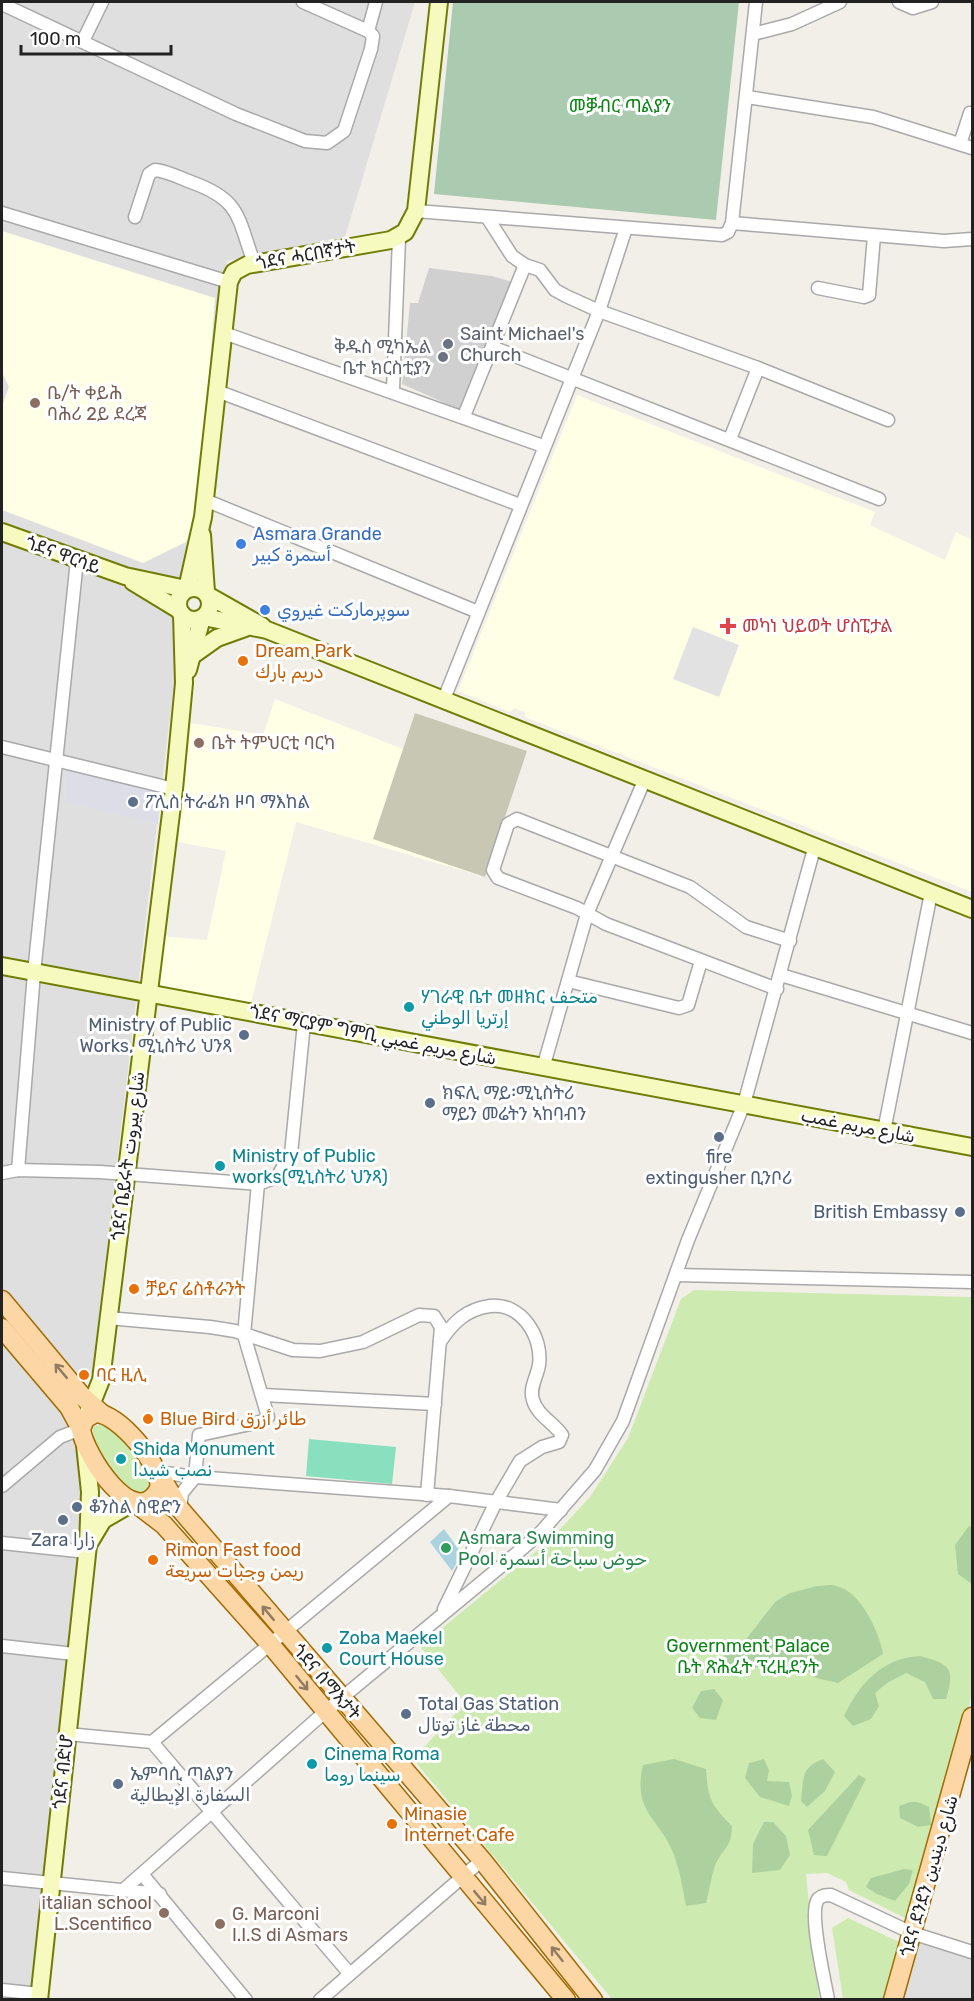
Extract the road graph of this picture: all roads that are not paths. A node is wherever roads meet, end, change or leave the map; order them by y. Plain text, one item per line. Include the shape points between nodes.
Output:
1 (102, 2) edge
2 (303, 2) edge
3 (376, 2) edge
4 (439, 2) edge
5 (756, 2) edge
6 (840, 2) edge
7 (899, 2) edge
8 (932, 2) edge
9 (2, 4) edge
10 (368, 31) junction
11 (753, 33) junction
12 (83, 41) junction
13 (747, 98) junction
14 (972, 112) edge
15 (960, 144) junction
16 (972, 148) edge
17 (416, 211) junction
18 (2, 213) edge
19 (135, 217) dead end
20 (488, 217) junction
21 (732, 223) junction
22 (626, 228) junction
23 (874, 236) junction
24 (399, 238) junction
25 (972, 239) edge
26 (254, 263) junction
27 (525, 265) junction
28 (229, 282) junction
29 (818, 288) dead end
30 (599, 311) junction
31 (224, 333) junction
32 (492, 347) junction
33 (758, 368) junction
34 (571, 376) junction
35 (393, 390) junction
36 (217, 391) junction
37 (464, 416) junction
38 (888, 420) dead end
39 (730, 440) junction
40 (543, 446) junction
41 (879, 499) dead end
42 (205, 500) junction
43 (520, 505) junction
44 (2, 532) edge
45 (201, 532) junction
46 (77, 560) junction
47 (125, 576) junction
48 (186, 589) junction
49 (207, 594) junction
50 (180, 612) junction
51 (478, 612) junction
52 (203, 618) junction
53 (249, 627) junction
54 (267, 630) junction
55 (193, 655) junction
56 (184, 683) junction
57 (444, 699) junction
58 (2, 747) edge
59 (56, 761) junction
60 (644, 781) junction
61 (174, 789) junction
62 (815, 844) junction
63 (611, 854) junction
64 (931, 893) junction
65 (972, 909) edge
66 (587, 914) junction
67 (790, 941) junction
68 (701, 961) junction
69 (2, 966) edge
70 (34, 973) junction
71 (781, 975) junction
72 (568, 981) junction
73 (777, 989) junction
74 (148, 993) junction
75 (908, 1014) junction
76 (304, 1023) junction
77 (972, 1033) edge
78 (543, 1068) junction
79 (744, 1104) junction
80 (885, 1131) junction
81 (972, 1147) edge
82 (18, 1170) junction
83 (2, 1173) edge
84 (125, 1174) junction
85 (258, 1184) junction
86 (676, 1275) junction
87 (972, 1282) edge
88 (3, 1304) edge
89 (108, 1318) junction
90 (2, 1328) edge
91 (244, 1335) junction
92 (440, 1342) junction
93 (101, 1380) junction
94 (263, 1395) junction
95 (435, 1404) junction
96 (93, 1421) junction
97 (158, 1472) junction
98 (195, 1477) junction
99 (2, 1486) edge
100 (427, 1495) junction
101 (449, 1496) junction
102 (134, 1502) junction
103 (496, 1502) junction
104 (180, 1509) junction
105 (561, 1510) junction
106 (2, 1543) edge
107 (87, 1549) junction
108 (442, 1613) junction
109 (277, 1638) junction
110 (2, 1646) edge
111 (74, 1654) junction
112 (341, 1699) junction
113 (326, 1711) junction
114 (972, 1717) edge
115 (67, 1734) junction
116 (152, 1742) junction
117 (210, 1812) junction
118 (482, 1860) junction
119 (142, 1874) junction
120 (462, 1877) junction
121 (2, 1878) edge
122 (50, 1883) junction
123 (121, 1892) junction
124 (160, 1894) junction
125 (912, 1934) junction
126 (972, 1952) edge
127 (349, 1973) junction
128 (2, 1990) edge
129 (39, 1997) edge
130 (246, 2000) edge
131 (320, 2000) edge
132 (566, 2000) edge
133 (593, 2000) edge
134 (828, 2000) edge
135 (893, 2000) edge

1 - 12 street
2 - 10 street
3 - 10 street
4 - 17 main road
5 - 11 street
6 - 11 street via 792,24
7 - 8 street via 913,8
9 - 12 street
10 - 12 street via 374,40 344,131 327,143 317,144 237,114
11 - 13 street
13 - 15 street via 873,117
13 - 21 street
14 - 15 street
15 - 16 street
17 - 20 street
17 - 24 main road
18 - 28 street
19 - 26 street via 148,174 155,170 215,191 234,208
20 - 22 street
20 - 27 street via 512,256
21 - 22 street via 722,235
21 - 23 street
22 - 30 street
23 - 25 street
23 - 29 street via 869,294 864,297
24 - 26 main road, ጎደና ሓርበኛታት
24 - 35 street
26 - 28 main road, ጎደና ሓርበኛታት via 234,272
27 - 30 street via 540,270 555,290
27 - 32 street
28 - 31 main road
30 - 33 street
30 - 34 street
31 - 35 street
31 - 36 main road
32 - 34 street
32 - 37 street
33 - 38 street
33 - 39 street
34 - 39 street
34 - 40 street
35 - 37 street
36 - 42 main road
36 - 43 street
37 - 40 street
39 - 41 street
40 - 43 street
42 - 45 main road
42 - 51 street
43 - 51 street
44 - 46 main road, ጎደና ዋርሳይ
45 - 48 main road
45 - 49 main road
46 - 47 main road, ጎደና ዋርሳይ
46 - 59 street
47 - 48 main road, ጎደና ዋርሳይ
47 - 50 main road, ጎደና ዋርሳይ
48 - 49 main road via 200,588
48 - 50 main road via 179,598
49 - 52 main road via 209,610
49 - 54 main road
50 - 52 main road via 189,619
50 - 56 main road
51 - 57 street
52 - 53 main road
52 - 55 main road
53 - 54 main road
53 - 55 main road via 217,638
54 - 57 main road
55 - 56 main road
56 - 61 main road, ጎደና ቤይሩት شارع بيروت
57 - 60 main road
58 - 59 street
59 - 61 street
59 - 70 street
60 - 62 main road
60 - 63 street
61 - 74 main road, ጎደና ቤይሩት شارع بيروت
62 - 64 main road
62 - 67 street
63 - 66 street
63 - 66 street via 517,819 508,824 494,875
63 - 67 street via 690,887 746,927
64 - 65 main road
64 - 75 street
66 - 68 street
66 - 72 street
67 - 71 street
68 - 72 street via 688,1005 679,1008
68 - 73 street
69 - 70 main road, ጎደና ማርያም ግምቢ شارع مريم غمبي
70 - 74 main road, ጎደና ማርያም ግምቢ شارع مريم غمبي
70 - 82 street
71 - 73 street
71 - 75 street
72 - 78 street
73 - 79 street
74 - 76 main road, ጎደና ማርያም ግምቢ شارع مريم غمبي
74 - 84 main road, ጎደና ቤይሩት شارع بيروت
75 - 77 street
75 - 80 street
76 - 78 main road, ጎደና ማርያም ግምቢ شارع مريم غمبي
76 - 85 street via 291,1154 278,1177
78 - 79 main road, ጎደና ማርያም ግምቢ شارع مريم غمبي
79 - 80 main road, شارع مريم غمب
79 - 86 street
80 - 81 main road, شارع مريم غمب
82 - 83 street
82 - 84 street
84 - 85 street
84 - 89 main road, ጎደና ቤይሩት شارع بيروت
85 - 91 street
86 - 87 street
86 - 105 street via 623,1421 595,1470
96 -> 88 main road, ጎደና ሰማእታት
89 - 91 street via 210,1327
89 - 93 main road, ጎደና ቤይሩት شارع بيروت
90 - 96 main road, ጎደና ሰማእታት via 69,1407
91 - 92 street via 293,1350 320,1351 363,1342 427,1314 438,1321
91 - 94 street
92 - 95 street
92 - 103 street via 462,1316 494,1305 511,1308 524,1319 539,1349 532,1401 562,1438 520,1461
93 - 96 main road
93 - 96 main road via 103,1396
94 - 95 street
94 - 98 street via 268,1417 264,1421 199,1435
95 - 100 street
96 - 97 main road, ጎደና ሰማእታት via 134,1438
96 - 99 street via 60,1437
96 - 102 main road, ጎደና ሰማእታት via 102,1474
96 - 107 main road, ጎደና ብድሆ
97 - 98 street
97 - 102 main road via 160,1486 155,1495 144,1502
97 - 104 main road, ጎደና ሰማእታት
98 - 100 street
98 - 104 street via 182,1493
100 - 101 street
101 - 103 street
101 - 109 street
102 - 107 main road via 103,1521
102 - 109 main road, ጎደና ሰማእታት via 164,1525
103 - 105 street
103 - 108 street
109 -> 104 main road, ጎደና ሰማእታት
105 - 108 street via 524,1548
106 - 107 street
107 - 111 main road, ጎደና ብድሆ
108 - 112 street
109 - 112 main road, ጎደና ሰማእታት
109 -> 113 main road, ጎደና ሰማእታት
109 - 116 street
110 - 111 street
111 - 115 main road, ጎደና ብድሆ
112 - 113 street
112 - 118 main road, ጎደና ሰማእታት
113 - 117 street
113 - 120 main road, ጎደና ሰማእታት
114 - 125 main road, ጎደና ደንደን شارع ديندين
115 - 116 street
115 - 122 main road, ጎደና ብድሆ
116 - 117 street
117 - 119 street
117 - 127 street
118 - 120 street
133 -> 118 main road, ጎደና ሰማእታት
119 - 123 street
119 - 124 street
120 - 127 street
120 -> 132 main road, ጎደና ሰማእታት
121 - 122 street
122 - 123 street
122 - 129 main road, ጎደና ብድሆ
123 - 124 street
124 - 130 street
125 - 126 street
125 - 134 street via 831,1895 819,1898 815,1922
125 - 135 main road, ጎደና ደንደን شارع ديندين
127 - 131 street
128 - 129 street

